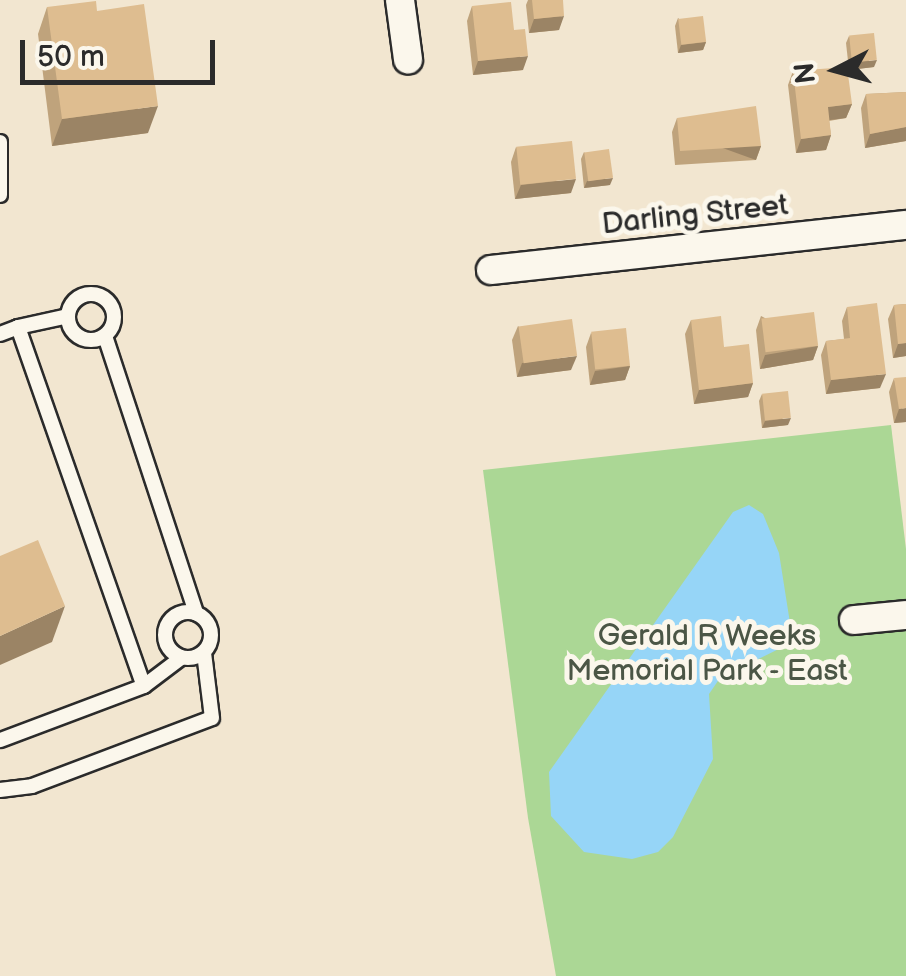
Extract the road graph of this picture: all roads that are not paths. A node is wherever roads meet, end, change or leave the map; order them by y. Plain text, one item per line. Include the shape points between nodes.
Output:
1 (400, 0) edge
2 (408, 59) dead end
3 (0, 142) edge
4 (0, 195) edge
5 (906, 225) edge
6 (491, 270) dead end
7 (68, 316) junction
8 (18, 327) junction
9 (0, 334) edge
10 (105, 336) junction
11 (196, 613) junction
12 (906, 615) edge
13 (854, 620) dead end
14 (204, 653) junction
15 (181, 658) junction
16 (144, 686) junction
17 (0, 740) edge
18 (0, 790) edge

1 - 2 street
3 - 4 lane
5 - 6 street, Darling Street
7 - 8 lane
7 - 10 lane via 76,334
7 - 10 lane via 77,298 106,299 114,318
8 - 9 lane
8 - 16 lane
10 - 11 lane
11 - 14 lane via 212,631
11 - 15 lane via 172,618 166,627 165,640
12 - 13 street
14 - 15 lane
14 - 18 lane via 212,718 32,786
15 - 16 lane
16 - 17 lane

